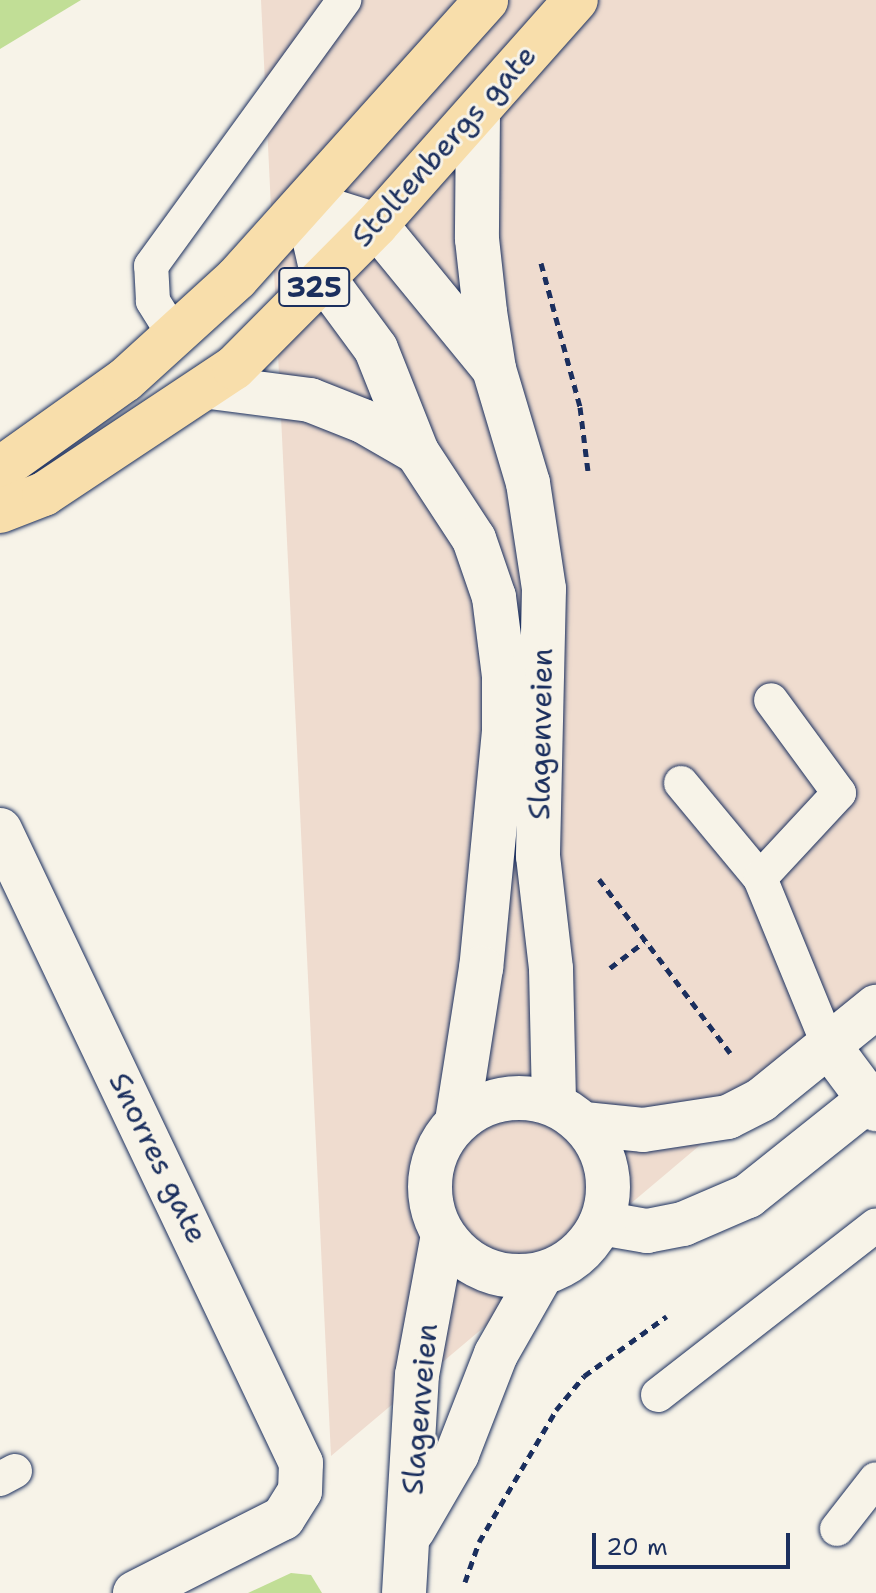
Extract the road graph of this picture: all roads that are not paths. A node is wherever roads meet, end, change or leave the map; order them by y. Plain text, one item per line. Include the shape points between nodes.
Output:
1 (344, 0) edge
2 (486, 0) edge
3 (576, 0) edge
4 (478, 112) junction
5 (306, 203) junction
6 (376, 225) junction
7 (323, 277) junction
8 (174, 335) junction
9 (494, 369) junction
10 (210, 387) junction
11 (417, 452) junction
12 (0, 469) edge
13 (0, 511) edge
14 (771, 700) dead end
15 (681, 783) dead end
16 (0, 830) edge
17 (760, 878) junction
18 (876, 1007) edge
19 (829, 1046) junction
20 (874, 1101) edge
21 (569, 1114) junction
22 (457, 1121) junction
23 (601, 1223) junction
24 (876, 1225) edge
25 (443, 1235) junction
26 (541, 1275) junction
27 (658, 1395) dead end
28 (876, 1479) edge
29 (837, 1529) dead end
30 (410, 1535) junction
31 (135, 1593) edge
32 (404, 1593) edge

1 - 8 lane via 151,266 153,301
2 - 5 main road, 325
3 - 4 main road, Stoltenbergs gate / 325
4 - 6 main road, Stoltenbergs gate / 325
4 - 9 main road, Slagenveien via 477,239
5 - 6 main road
5 - 7 main road, Slagenveien
5 - 8 main road, 325
6 - 7 main road, Stoltenbergs gate / 325
6 - 9 main road, Slagenveien
7 - 10 main road, Stoltenbergs gate / 325
7 - 11 main road, Slagenveien via 376,349
8 - 12 main road, 325 via 125,380
9 - 21 main road, Slagenveien via 528,483 544,589 538,856
10 - 11 main road, Slagenveien via 310,400 363,421
10 - 13 main road, Stoltenbergs gate / 325 via 44,494
11 - 22 main road, Slagenveien via 474,539 494,597 504,676 504,731 481,968
14 - 17 lane via 839,793
15 - 17 lane
16 - 31 main road, Snorres gate via 297,1447 300,1491 283,1518
17 - 19 lane
18 - 19 main road
19 - 20 main road
19 - 21 main road via 761,1100 728,1117 643,1130
20 - 23 main road via 748,1196 683,1224 647,1231
21 - 22 main road via 503,1099
21 - 23 main road, Slagenveien via 603,1154 609,1189
22 - 25 main road, Slagenveien via 438,1147 430,1176 431,1207
23 - 26 main road, Slagenveien via 577,1256
24 - 27 lane
25 - 26 main road, Slagenveien via 469,1262 503,1276
25 - 30 main road, Slagenveien via 417,1375
26 - 30 main road, Slagenveien via 496,1354 457,1454
28 - 29 lane
30 - 32 main road, Slagenveien

